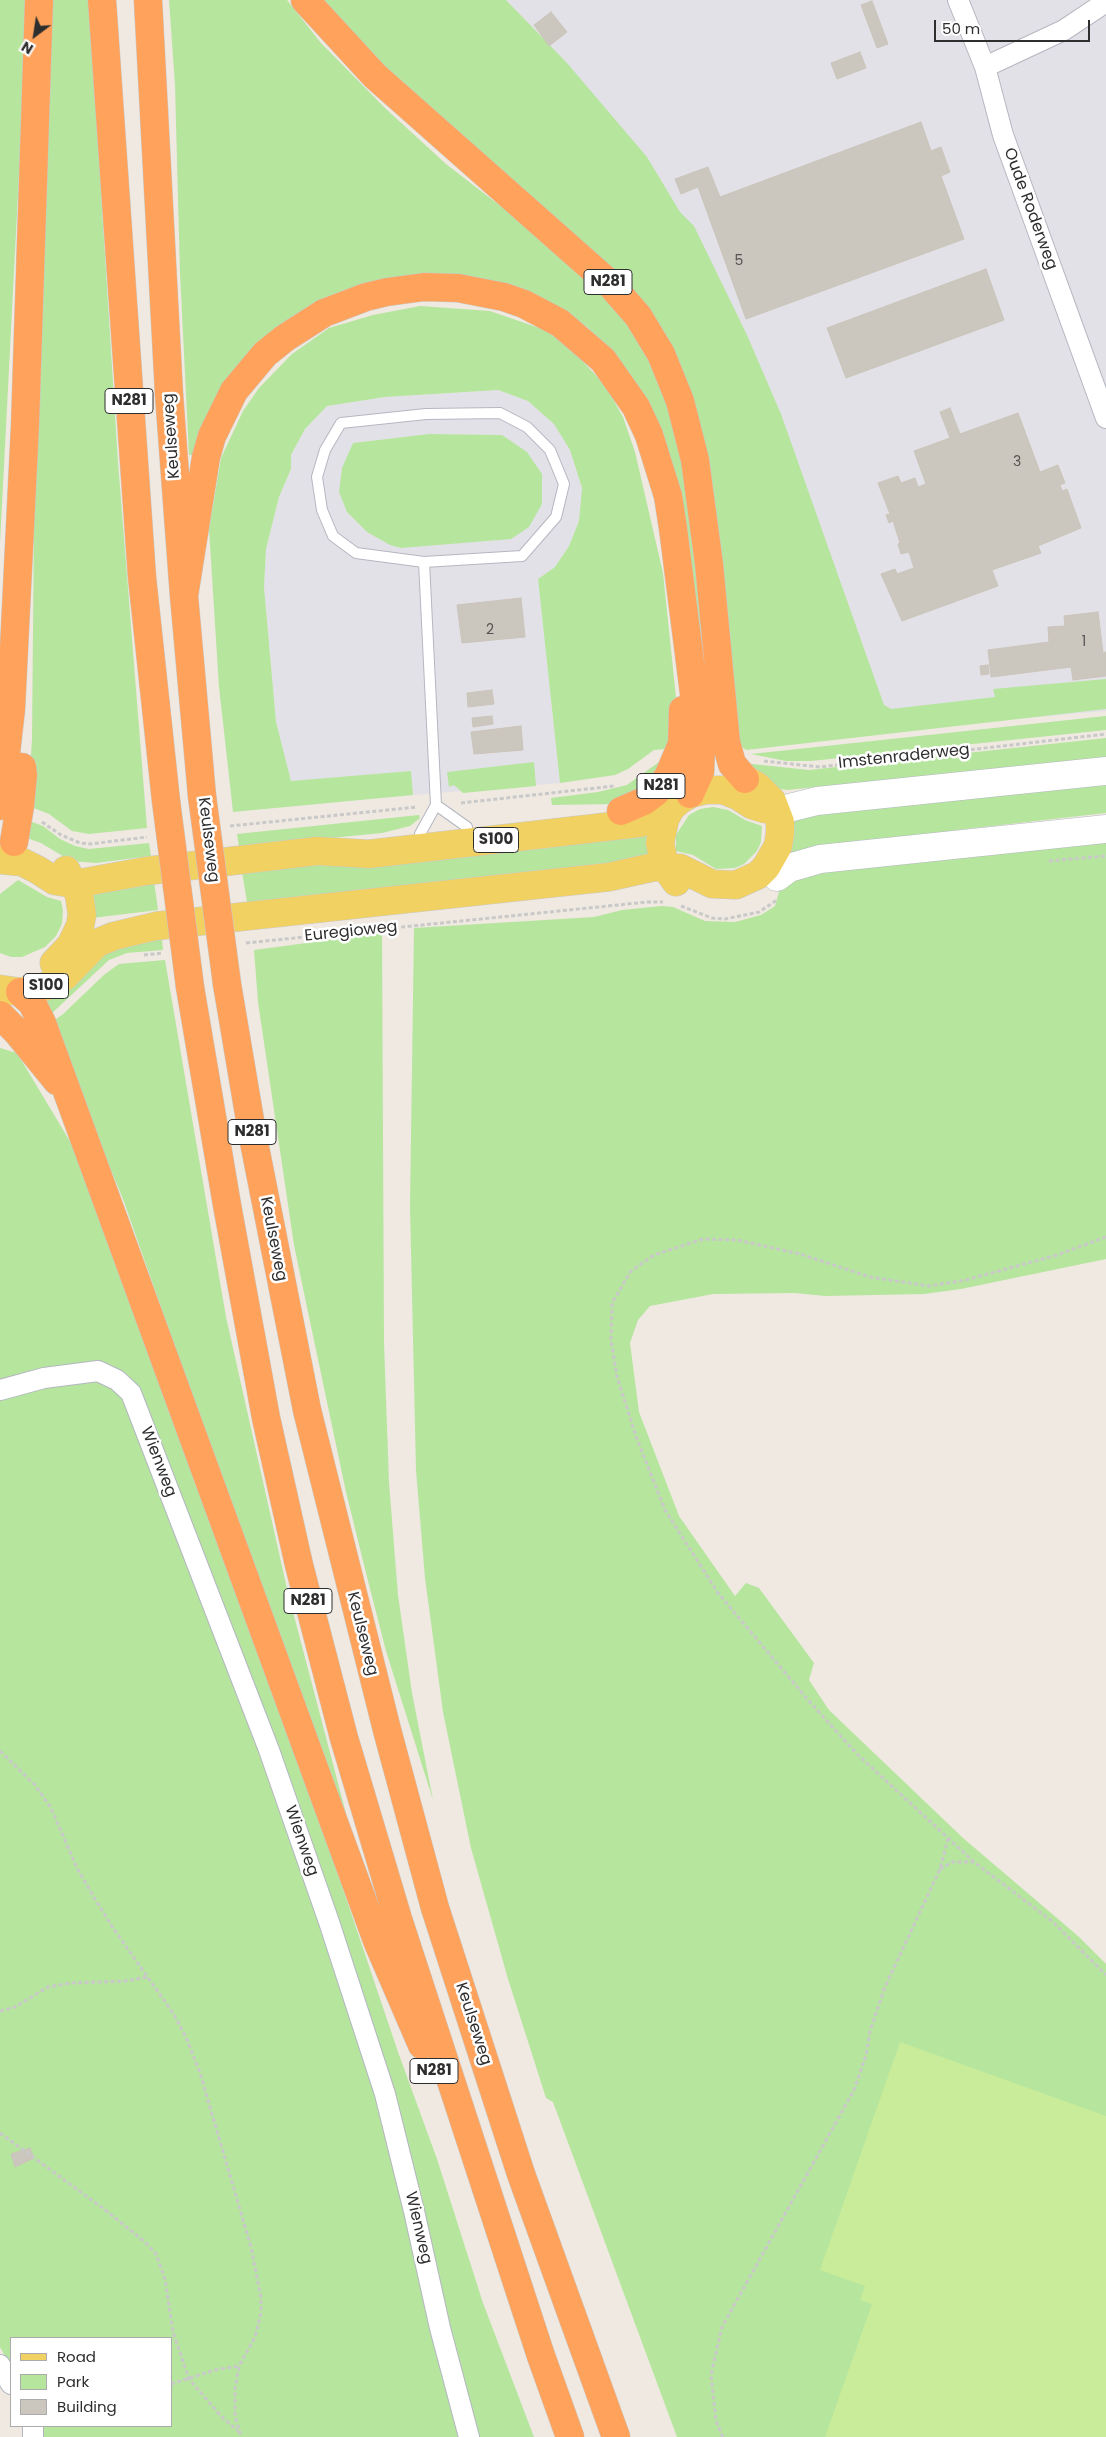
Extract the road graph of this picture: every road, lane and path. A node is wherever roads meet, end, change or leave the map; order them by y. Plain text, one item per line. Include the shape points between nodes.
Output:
1 (39, 0) edge
2 (102, 0) edge
3 (148, 0) edge
4 (305, 0) edge
5 (958, 0) edge
6 (1106, 2) edge
7 (985, 67) junction
8 (1106, 418) edge
9 (424, 562) junction
10 (184, 596) junction
11 (692, 677) junction
12 (11, 709) junction
13 (1106, 734) edge
14 (0, 748) edge
15 (1106, 771) edge
16 (754, 786) junction
17 (620, 797) junction
18 (681, 801) junction
19 (436, 805) junction
20 (10, 810) edge
21 (225, 827) dead end
22 (467, 827) junction
23 (1106, 829) edge
24 (420, 834) junction
25 (148, 836) dead end
26 (317, 850) junction
27 (5, 856) edge
28 (1106, 856) edge
29 (1041, 862) dead end
30 (69, 875) junction
31 (779, 887) junction
32 (670, 889) junction
33 (240, 944) dead end
34 (79, 947) junction
35 (173, 952) dead end
36 (134, 957) dead end
37 (0, 973) edge
38 (10, 990) edge
39 (0, 1015) edge
40 (68, 1094) junction
41 (1106, 1237) edge
42 (0, 1390) edge
43 (0, 1750) edge
44 (948, 1838) junction
45 (974, 1862) junction
46 (940, 1869) junction
47 (1106, 1975) edge
48 (147, 1977) junction
49 (0, 2011) edge
50 (0, 2133) edge
51 (489, 2200) junction
52 (0, 2365) edge
53 (239, 2366) junction
54 (189, 2378) junction
55 (10, 2382) edge
56 (172, 2384) edge
57 (238, 2431) junction
58 (242, 2437) edge
59 (469, 2437) edge
60 (570, 2437) edge
61 (616, 2437) edge
62 (723, 2437) edge

1 - 12 highway via 25,426
2 - 51 highway, N281, bridge via 142,577 166,800 190,987 244,1299 299,1565 344,1738 395,1910
3 - 10 highway, Keulseweg / N281 via 168,385
4 - 16 highway, N281 via 376,76 610,284 638,316 661,354 680,401 695,460 709,564 725,733
5 - 7 street, Oude Roderweg
6 - 7 street via 1064,30
7 - 8 street, Oude Roderweg via 1003,135
9 - 9 lane via 356,553 333,536 322,510 317,477 325,450 341,423 426,414 500,413 527,427 550,450 564,484 556,517 522,556
9 - 19 lane
10 - 11 highway, N281 via 212,436 234,391 265,354 324,313 366,297 424,287 472,290 524,304 560,322 603,360 636,407 650,435 668,496
10 - 61 highway, Keulseweg / N281, bridge via 202,796 227,984 252,1132 305,1401 390,1740 436,1908 518,2164
11 - 17 highway, N281 via 683,703 682,744 668,777 644,801
11 - 18 highway, N281 via 701,760 697,782
12 - 14 highway
12 - 20 highway via 23,775
13 - 16 path, Imstenraderweg via 820,767
15 - 16 street, S100 via 817,801
16 - 18 main road, S100 via 752,805 723,790 706,790
16 - 32 main road, S100 via 780,822 778,846 766,867 736,885 712,884 680,868
17 - 19 path via 532,796
17 - 22 main road, S100
18 - 26 main road, S100 via 656,819 640,823 369,854
18 - 32 main road via 661,830 661,855
19 - 21 path
19 - 22 lane
19 - 24 lane
20 - 25 path via 38,820 65,838 80,843
20 - 27 highway
22 - 24 main road, S100
23 - 31 street via 820,858 789,868
24 - 26 main road, S100
26 - 30 main road, S100 via 146,871 76,870
27 - 30 main road via 43,850
28 - 29 path
30 - 34 main road, S100 via 80,899
31 - 32 main road via 728,904
31 - 32 path, Euregioweg via 759,912 725,919 692,912
32 - 33 path, Euregioweg via 647,902
32 - 34 main road, Euregioweg / S100 via 609,877 156,926
34 - 37 main road, S100 via 46,968 22,974
34 - 38 main road, S100 via 74,968 55,982 38,989
35 - 36 path
38 - 40 highway, N281 via 32,1003
39 - 40 highway, N281
40 - 51 highway, N281 via 378,1943
41 - 44 path via 1057,1256 966,1280 929,1286 870,1277 800,1254 737,1240 703,1239 654,1255 630,1271 612,1303 611,1340 616,1377 637,1439 670,1518 718,1593 808,1700 857,1754
42 - 59 street, Wienweg via 44,1378 98,1371 124,1386 136,1406 269,1750 385,2094
43 - 48 path via 42,1794 58,1821 77,1868
44 - 45 path
44 - 46 path
45 - 46 path via 952,1862
45 - 47 path via 1053,1922
46 - 62 path via 885,1987 854,2090 722,2327 710,2375 716,2421
48 - 49 path via 48,1987 15,2007
48 - 53 path via 173,2013 200,2073 257,2271 261,2313 255,2337
50 - 54 path via 104,2209 156,2254 165,2279 172,2332
51 - 60 highway, N281
52 - 55 street
53 - 54 path
53 - 57 path via 235,2389
54 - 56 path
54 - 57 path via 220,2416
57 - 58 path

